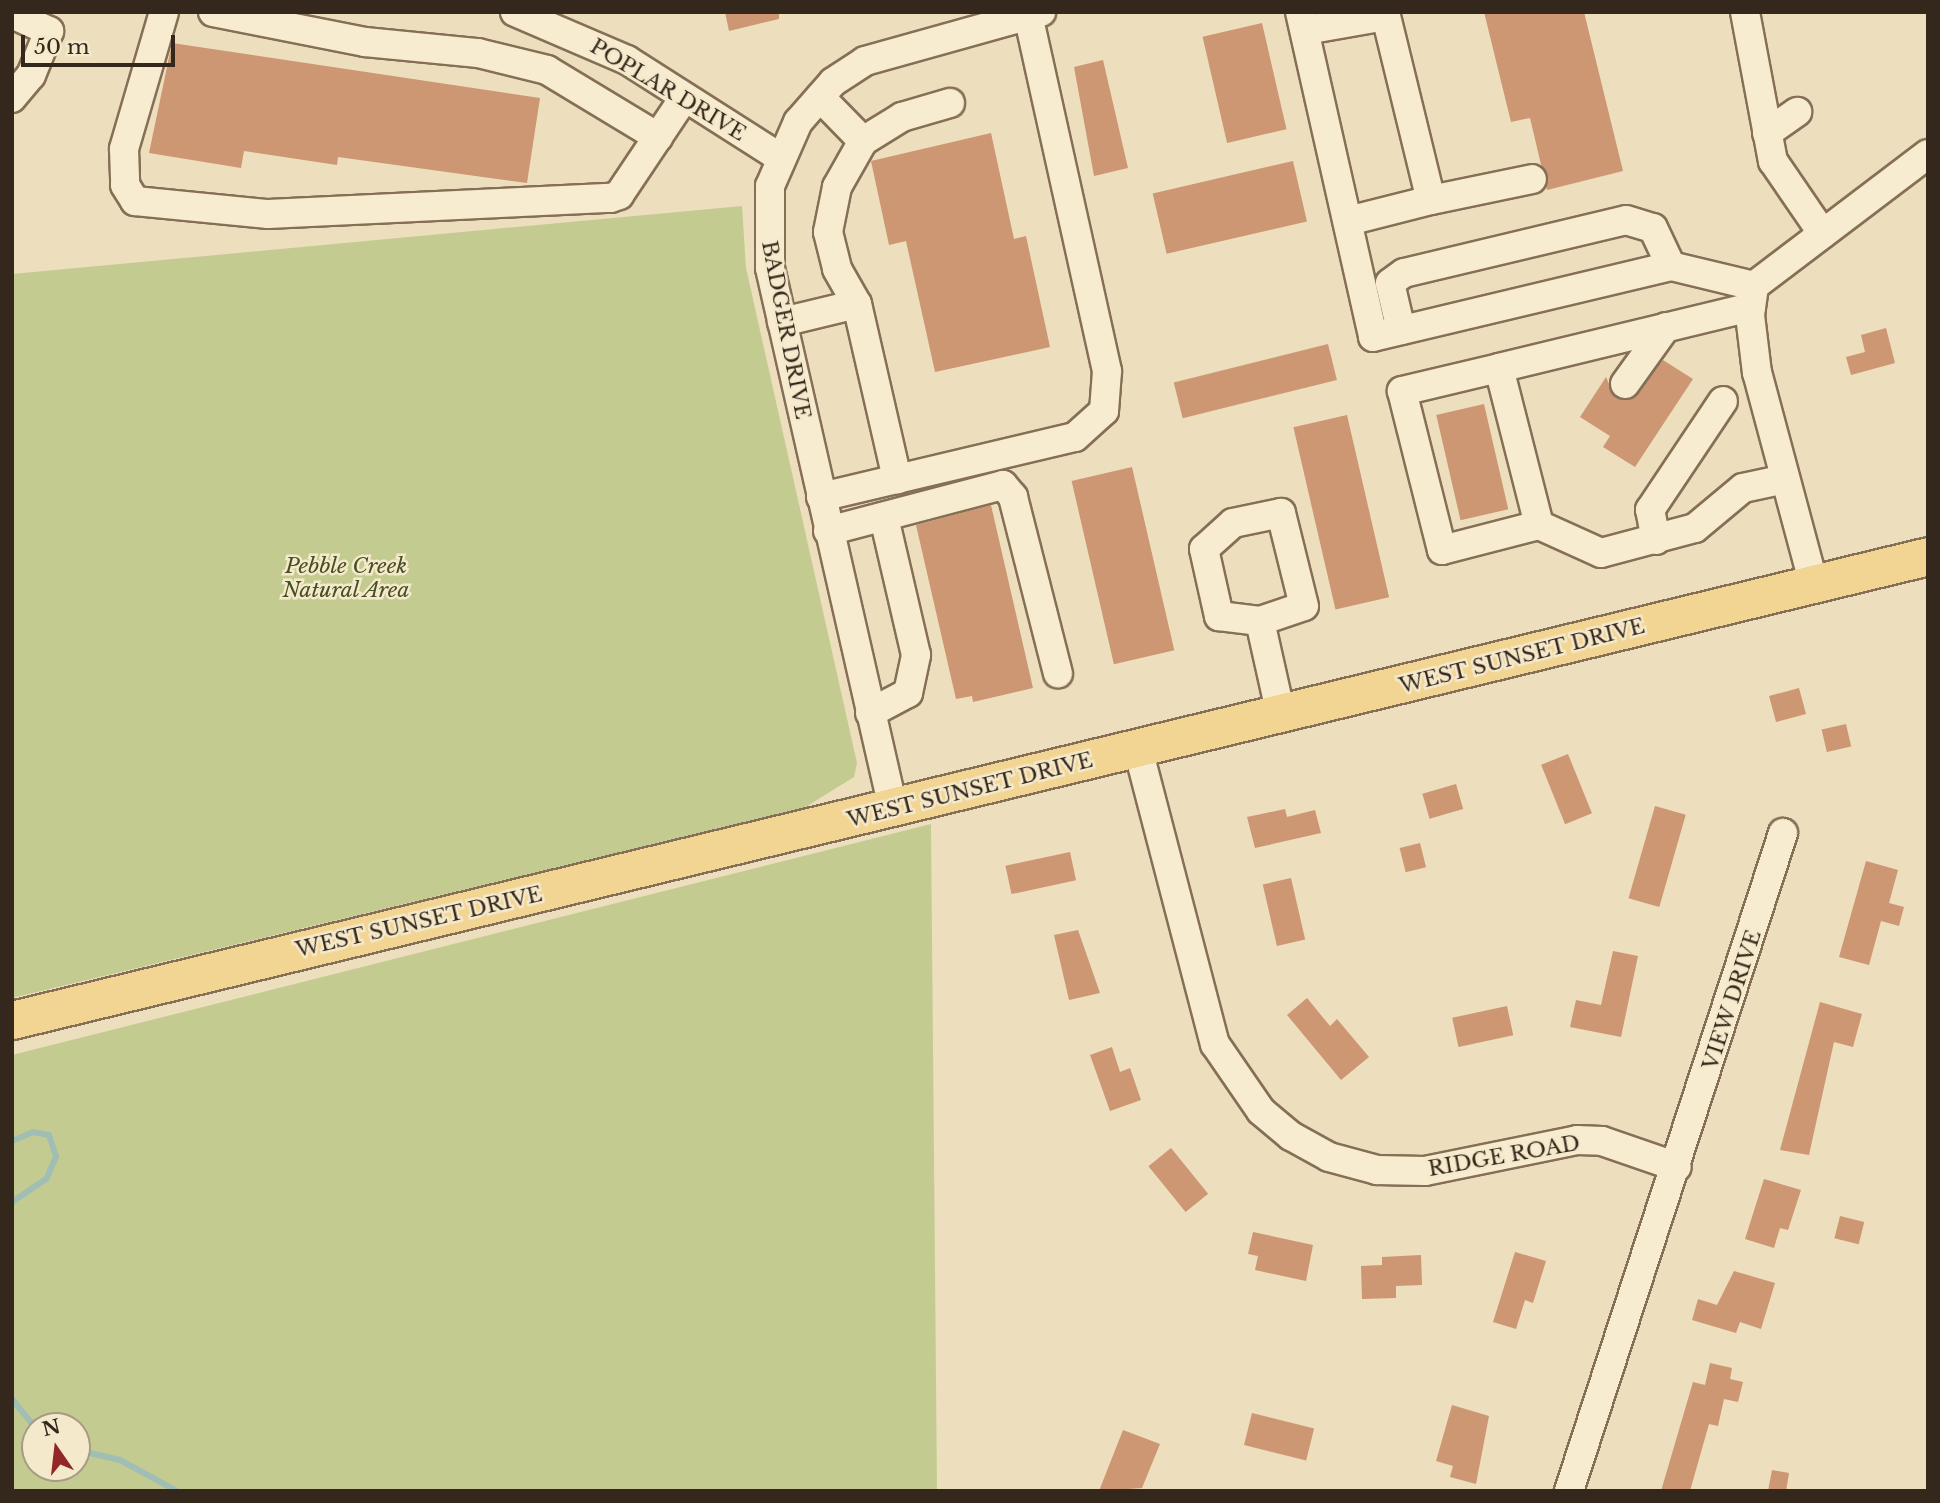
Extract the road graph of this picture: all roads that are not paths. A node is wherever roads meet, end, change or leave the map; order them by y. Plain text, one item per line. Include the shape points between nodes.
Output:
1 (164, 12) edge
2 (214, 12) edge
3 (515, 12) edge
4 (1745, 12) edge
5 (12, 14) edge
6 (1020, 15) edge
7 (546, 17) edge
8 (1303, 21) edge
9 (684, 97) junction
10 (820, 97) junction
11 (12, 98) edge
12 (950, 103) dead end
13 (1797, 112) dead end
14 (1768, 132) junction
15 (657, 137) junction
16 (863, 141) junction
17 (1928, 154) edge
18 (779, 157) junction
19 (1532, 179) dead end
20 (1432, 200) junction
21 (1348, 221) junction
22 (1823, 233) junction
23 (1671, 266) junction
24 (1753, 297) junction
25 (857, 304) junction
26 (782, 322) junction
27 (1666, 327) junction
28 (1401, 330) junction
29 (1499, 368) junction
30 (1625, 384) dead end
31 (1723, 401) dead end
32 (897, 479) junction
33 (1785, 479) junction
34 (821, 497) junction
35 (884, 517) junction
36 (1539, 525) junction
37 (828, 531) junction
38 (1656, 540) junction
39 (1928, 556) edge
40 (1814, 585) junction
41 (1260, 621) dead end
42 (1058, 673) dead end
43 (870, 713) junction
44 (1281, 715) junction
45 (1138, 749) junction
46 (893, 808) junction
47 (1783, 833) dead end
48 (12, 1020) edge
49 (1677, 1167) junction
50 (1569, 1491) edge

1 - 15 street via 124,149 125,185 135,201 268,214 611,198 619,195
2 - 15 street via 365,42 478,53 547,70
3 - 7 street, POPLAR DRIVE
4 - 14 street
5 - 11 street via 49,31 32,75
6 - 10 street, BADGER DRIVE via 893,49 865,61
6 - 32 street via 1108,399 1098,421 1075,437
7 - 9 street, POPLAR DRIVE
8 - 20 street via 1386,16
8 - 21 street
9 - 15 street
9 - 18 street, POPLAR DRIVE
10 - 16 street
10 - 18 street, BADGER DRIVE
12 - 16 street via 902,117
13 - 14 street
14 - 22 street via 1773,161
16 - 25 street via 829,212 837,269
17 - 22 street
18 - 26 street, BADGER DRIVE via 766,238
19 - 20 street
20 - 21 street
21 - 28 street via 1373,337
22 - 24 street
23 - 24 street
23 - 28 street
23 - 28 street via 1653,228 1612,223 1404,273 1390,283
24 - 27 street
24 - 33 street via 1757,373
25 - 26 street
25 - 32 street
26 - 34 street, BADGER DRIVE
27 - 29 street
27 - 30 street
29 - 36 street
29 - 36 street via 1402,391 1442,550
31 - 38 street via 1650,510
32 - 34 street
33 - 38 street via 1742,488 1695,528
33 - 40 street
34 - 37 street, BADGER DRIVE
35 - 37 street
35 - 42 street via 980,489 1009,488
35 - 43 street via 916,654 908,693
36 - 38 street via 1601,553
37 - 43 street, BADGER DRIVE
39 - 40 main road, WEST SUNSET DRIVE
40 - 44 main road, WEST SUNSET DRIVE
41 - 44 street
43 - 46 street, BADGER DRIVE
44 - 45 main road, WEST SUNSET DRIVE
45 - 46 main road, WEST SUNSET DRIVE
45 - 49 street, RIDGE ROAD via 1215,1044 1261,1111 1291,1136 1329,1157 1377,1170 1425,1171 1577,1140 1602,1141
46 - 48 main road, WEST SUNSET DRIVE
47 - 49 street, VIEW DRIVE
49 - 50 street

